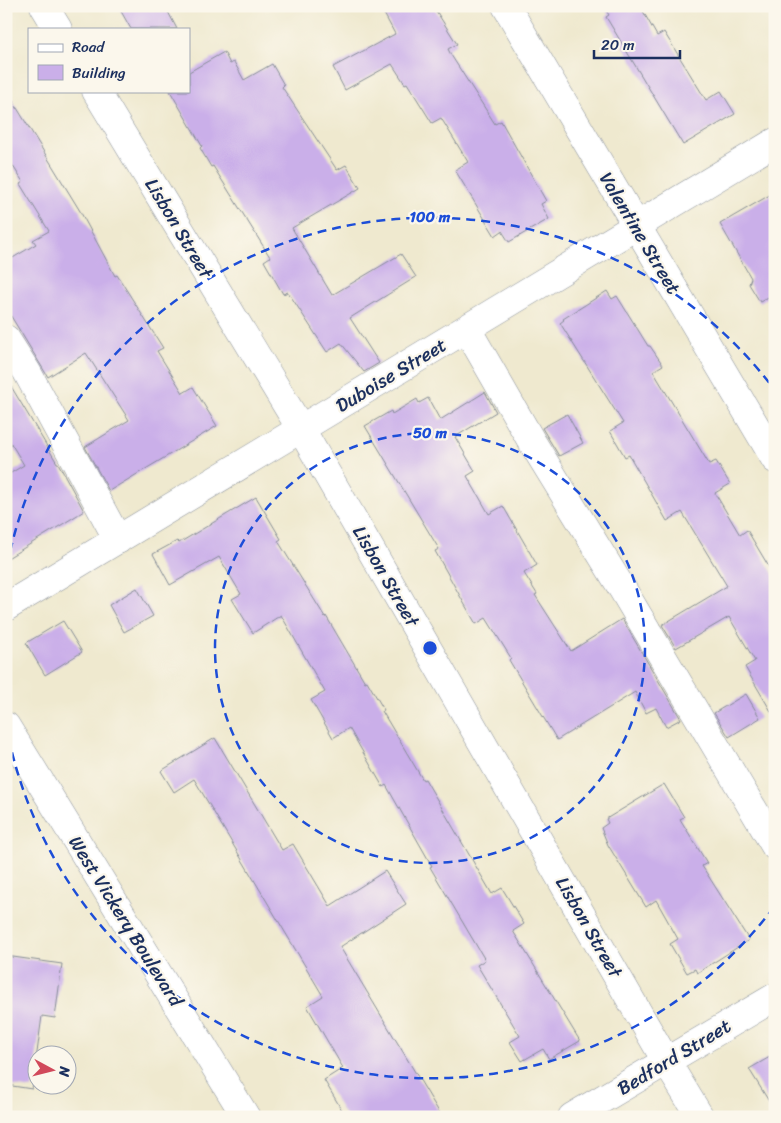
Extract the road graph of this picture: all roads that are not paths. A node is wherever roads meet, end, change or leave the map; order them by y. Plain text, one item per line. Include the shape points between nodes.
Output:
1 (44, 6) edge
2 (506, 6) edge
3 (57, 28) edge
4 (97, 92) edge
5 (775, 142) edge
6 (636, 226) junction
7 (467, 329) junction
8 (6, 339) edge
9 (301, 429) junction
10 (775, 459) edge
11 (118, 540) junction
12 (6, 607) edge
13 (6, 726) edge
14 (775, 846) edge
15 (775, 997) edge
16 (666, 1061) junction
17 (246, 1117) edge
18 (572, 1117) edge
19 (700, 1117) edge

1 - 3 street
2 - 6 street, Valentine Street
4 - 9 street, Lisbon Street
5 - 6 street, Duboise Street
6 - 7 street, Duboise Street
6 - 10 street, Valentine Street
7 - 9 street, Duboise Street
7 - 14 street
8 - 11 street
9 - 11 street, Duboise Street
9 - 16 street, Lisbon Street
11 - 12 street, Duboise Street
13 - 17 street, West Vickery Boulevard
15 - 16 street, Bedford Street
16 - 18 street, Bedford Street
16 - 19 street, Lisbon Street

